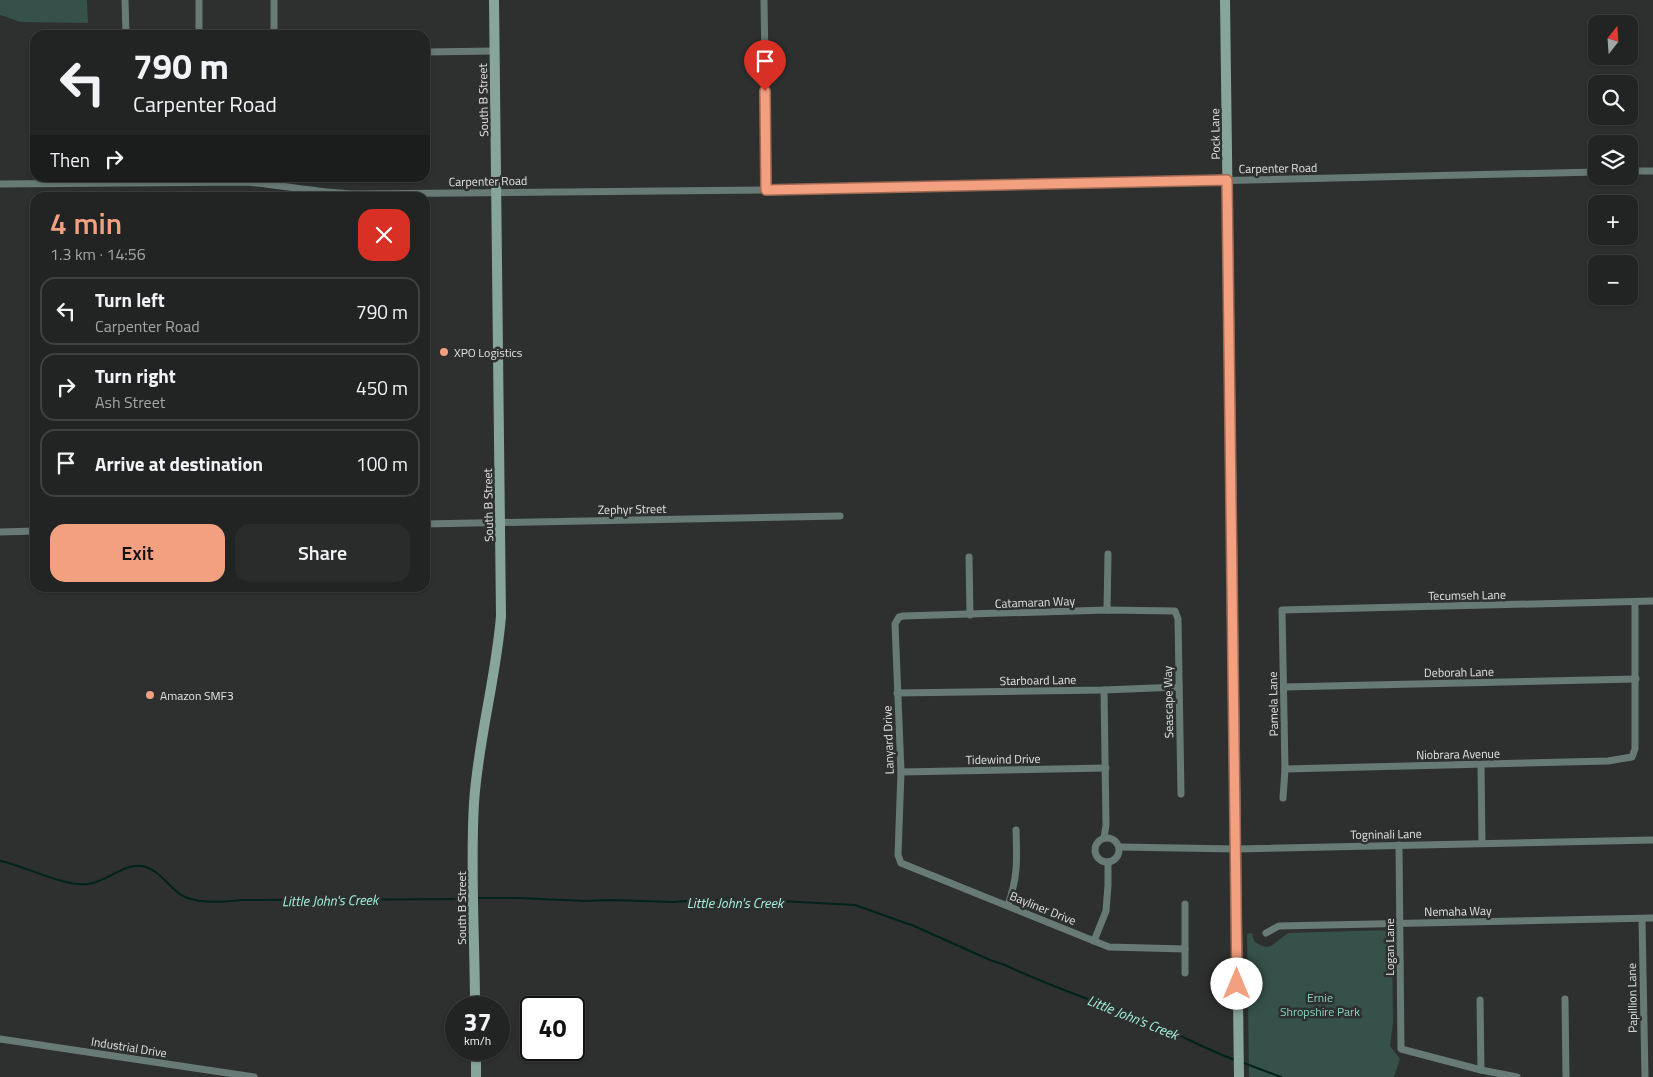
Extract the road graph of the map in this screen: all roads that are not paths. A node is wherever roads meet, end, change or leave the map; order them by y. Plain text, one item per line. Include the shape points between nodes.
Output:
1 (126, 0) edge
2 (199, 0) edge
3 (274, 0) edge
4 (494, 0) edge
5 (764, 0) edge
6 (1225, 0) edge
7 (126, 30) edge
8 (199, 30) edge
9 (274, 30) edge
10 (494, 51) junction
11 (430, 52) edge
12 (1638, 171) edge
13 (1653, 171) edge
14 (1588, 172) edge
15 (1227, 180) junction
16 (100, 182) edge
17 (246, 182) edge
18 (0, 184) edge
19 (766, 190) junction
20 (333, 192) edge
21 (430, 192) edge
22 (497, 192) junction
23 (840, 516) dead end
24 (501, 522) junction
25 (430, 524) edge
26 (0, 532) edge
27 (30, 532) edge
28 (1108, 554) dead end
29 (969, 557) dead end
30 (1653, 601) edge
31 (1635, 602) junction
32 (1107, 610) junction
33 (1282, 610) joint
34 (1175, 611) joint
35 (970, 615) junction
36 (897, 620) joint
37 (1636, 679) junction
38 (1179, 687) junction
39 (1284, 687) junction
40 (1104, 690) junction
41 (898, 693) junction
42 (1481, 765) junction
43 (1106, 768) junction
44 (1285, 769) junction
45 (901, 772) junction
46 (1182, 794) dead end
47 (1284, 798) dead end
48 (1016, 830) dead end
49 (1104, 838) junction
50 (1653, 840) edge
51 (1482, 843) junction
52 (1399, 845) junction
53 (1120, 847) junction
54 (1236, 849) junction
55 (899, 859) joint
56 (1108, 862) junction
57 (1185, 904) dead end
58 (1008, 905) junction
59 (1642, 918) junction
60 (1653, 918) edge
61 (1400, 924) junction
62 (1266, 933) dead end
63 (1094, 941) junction
64 (1186, 949) junction
65 (1185, 973) dead end
66 (475, 996) edge
67 (1565, 999) dead end
68 (1480, 1000) dead end
69 (0, 1039) edge
70 (476, 1061) edge
71 (1481, 1070) junction
72 (1239, 1075) edge
73 (254, 1077) edge
74 (476, 1077) edge
75 (1516, 1077) edge
76 (1566, 1077) edge
77 (1645, 1077) edge

1 - 7 street
2 - 8 street
3 - 9 street
4 - 10 street, South B Street
5 - 19 street
6 - 15 street, Pock Lane
10 - 11 street
10 - 22 street, South B Street
12 - 13 street
14 - 15 street, Carpenter Road
15 - 19 street, Carpenter Road
15 - 54 street, Pock Lane
16 - 18 street, Carpenter Road
17 - 20 street, Carpenter Road
19 - 22 street, Carpenter Road
21 - 22 street, Carpenter Road
22 - 24 street, South B Street
23 - 24 street, Zephyr Street
24 - 25 street, Zephyr Street
24 - 66 street, South B Street via 501,616 474,803
26 - 27 street
28 - 32 street
29 - 35 street
30 - 31 street, Tecumseh Lane
31 - 33 street, Tecumseh Lane
31 - 37 street
32 - 34 street, Catamaran Way
32 - 35 street, Catamaran Way
33 - 39 street, Pamela Lane
34 - 38 street, Seascape Way via 1178,618
35 - 36 street, Catamaran Way via 903,616
36 - 41 street, Lanyard Drive
37 - 39 street, Deborah Lane
37 - 42 street, Niobrara Avenue via 1635,749 1632,757 1608,761
38 - 40 street, Starboard Lane
38 - 46 street, Seascape Way
39 - 44 street, Pamela Lane
40 - 41 street, Starboard Lane
40 - 43 street
41 - 45 street, Lanyard Drive
42 - 44 street, Niobrara Avenue
42 - 51 street
43 - 45 street, Tidewind Drive
43 - 49 street
44 - 47 street, Pamela Lane
45 - 55 street, Lanyard Drive
48 - 58 street via 1017,872
49 - 53 street via 1116,841
49 - 56 street via 1098,841 1095,853
50 - 51 street, Togninali Lane
51 - 52 street, Togninali Lane
52 - 54 street, Togninali Lane
52 - 61 street, Logan Lane
53 - 54 street, Togninali Lane
53 - 56 street via 1115,859
54 - 72 street, Pock Lane
55 - 58 street, Bayliner Drive via 905,865
56 - 63 street via 1106,911
57 - 64 street
58 - 63 street, Bayliner Drive
59 - 60 street, Nemaha Way
59 - 61 street, Nemaha Way
59 - 77 street, Papillion Lane
61 - 62 street, Nemaha Way via 1279,926
61 - 71 street, Logan Lane via 1401,1049
63 - 64 street, Bayliner Drive via 1117,948
64 - 65 street
67 - 76 street
68 - 71 street
69 - 73 street, Industrial Drive
70 - 74 street
71 - 75 street

